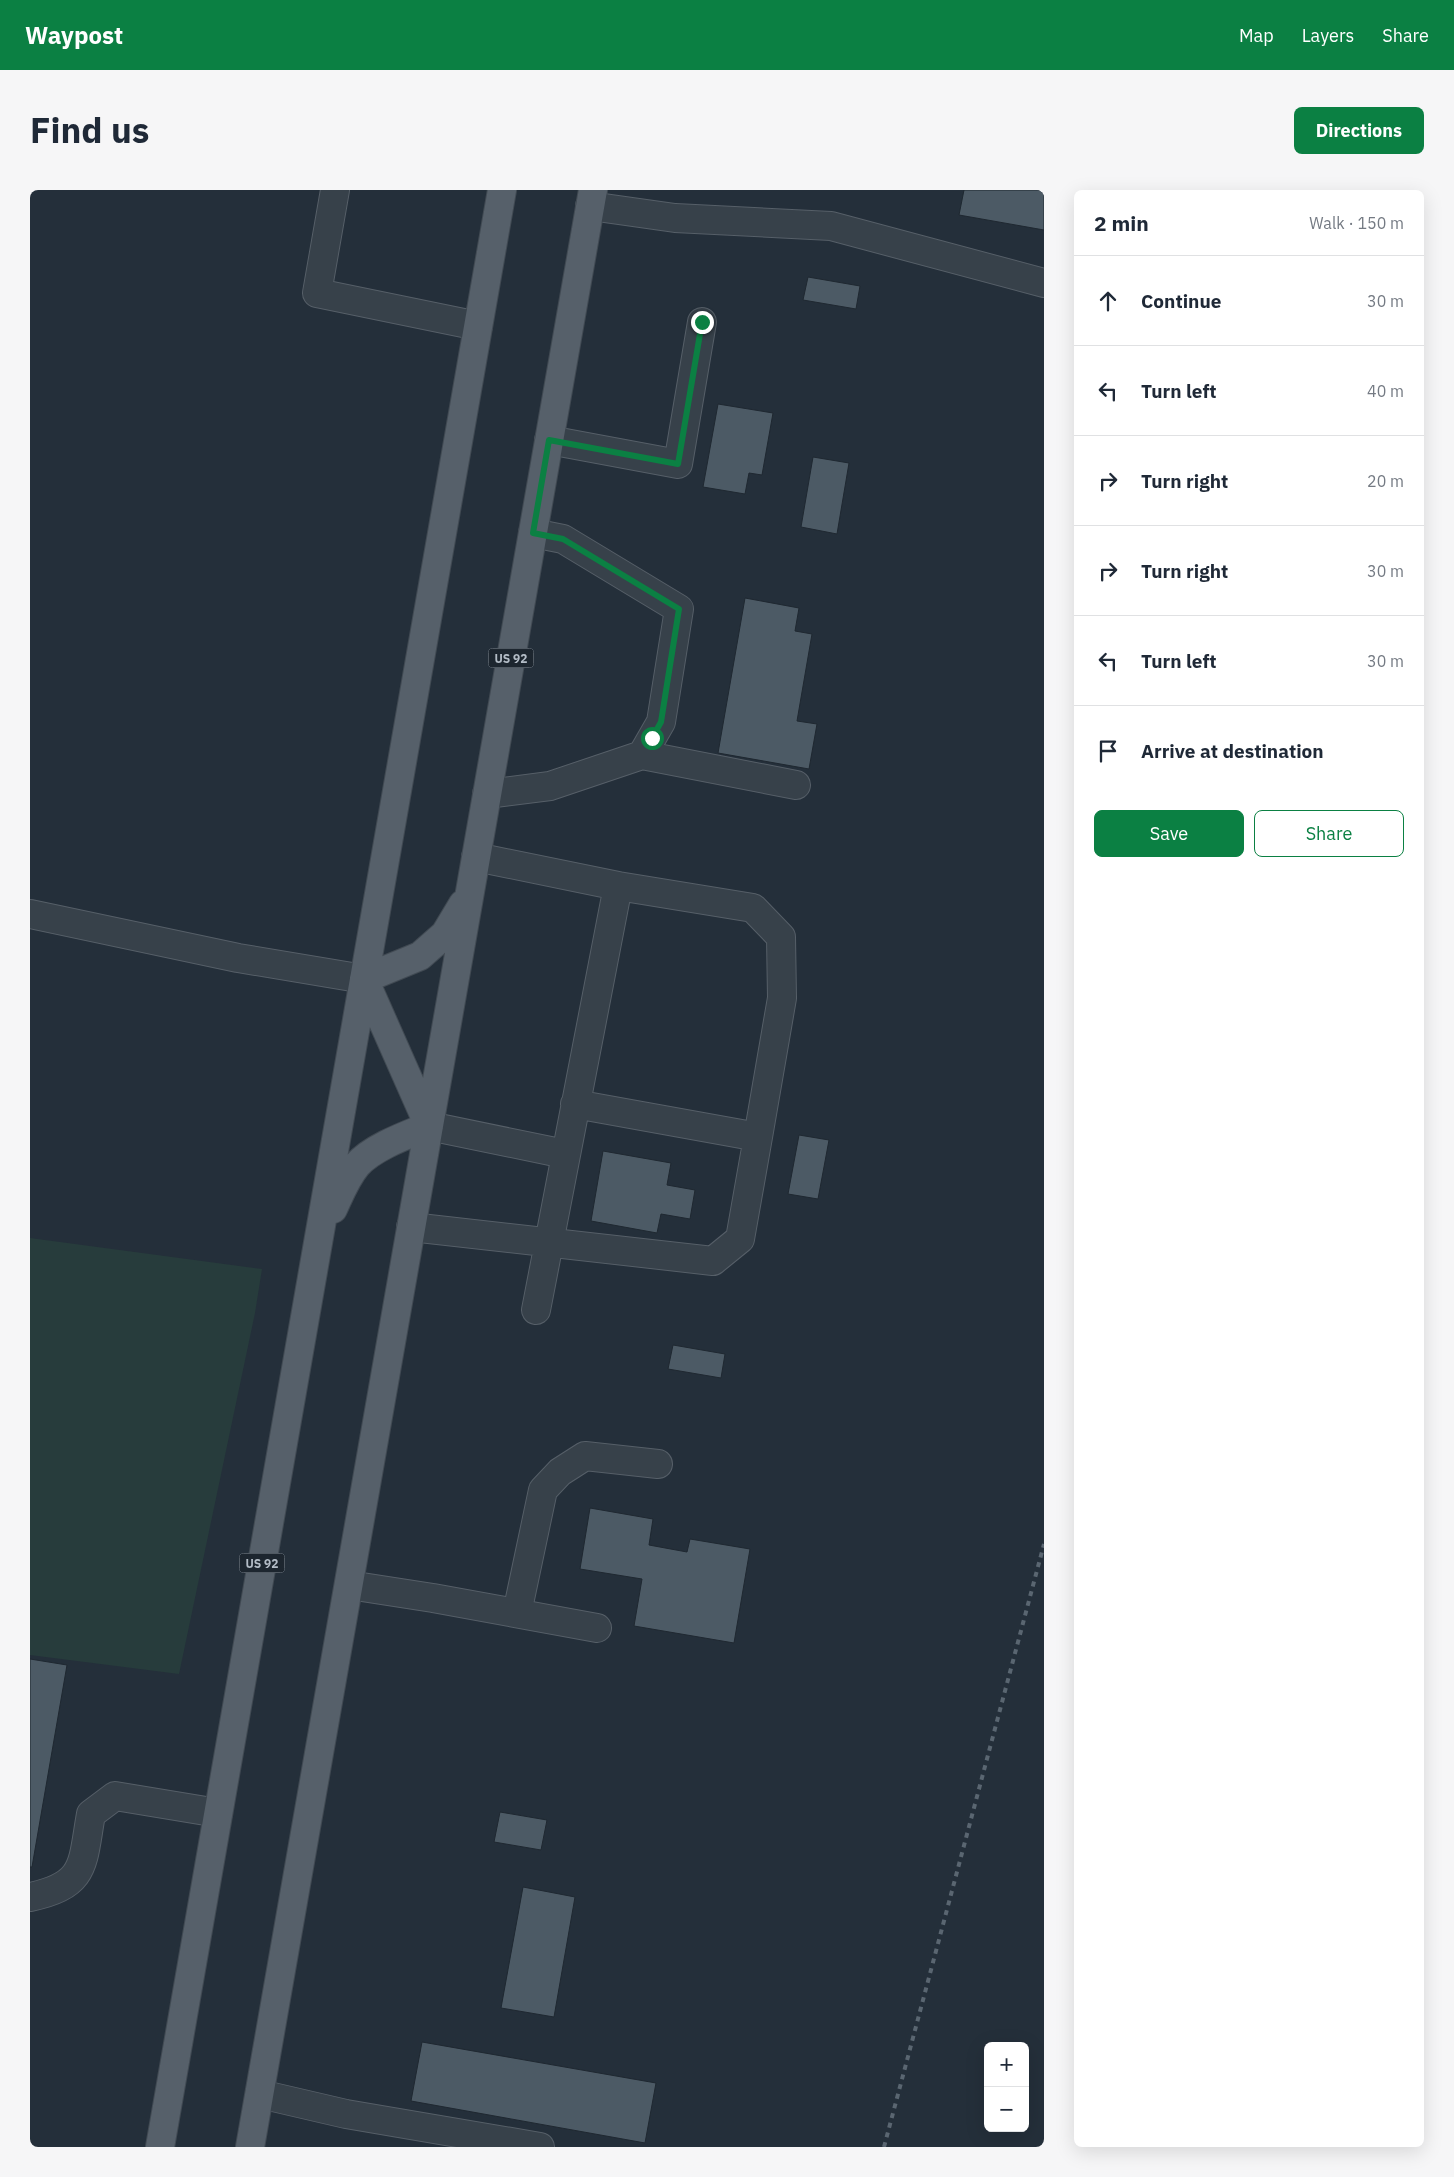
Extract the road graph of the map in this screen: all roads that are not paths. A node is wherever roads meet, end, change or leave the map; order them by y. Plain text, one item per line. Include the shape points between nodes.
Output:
1 (335, 190) edge
2 (502, 190) edge
3 (591, 198) edge
4 (1044, 283) edge
5 (702, 322) dead end
6 (478, 326) junction
7 (549, 440) junction
8 (533, 533) junction
9 (642, 755) junction
10 (796, 785) dead end
11 (487, 794) junction
12 (476, 857) junction
13 (618, 886) junction
14 (470, 893) junction
15 (30, 914) edge
16 (364, 979) junction
17 (575, 1104) junction
18 (429, 1126) junction
19 (758, 1137) junction
20 (565, 1154) junction
21 (412, 1227) junction
22 (318, 1241) junction
23 (548, 1242) junction
24 (536, 1310) dead end
25 (658, 1464) dead end
26 (349, 1585) junction
27 (516, 1613) junction
28 (597, 1628) dead end
29 (218, 1813) junction
30 (30, 1897) edge
31 (260, 2094) junction
32 (160, 2147) edge
33 (250, 2147) edge
34 (540, 2147) edge

1 - 6 lane via 317,293
2 - 6 main road, US 92
3 - 4 lane via 675,218 831,226
3 - 7 main road, US 92
5 - 7 lane via 678,464
6 - 16 main road, US 92
7 - 8 main road, US 92
8 - 9 lane via 563,539 679,609 661,722
8 - 11 main road, US 92
9 - 10 lane
9 - 11 lane via 550,786
11 - 12 main road, US 92
12 - 13 lane
12 - 14 main road, US 92
13 - 17 lane
13 - 19 lane via 752,908 781,937 782,998
14 - 16 main road via 445,934 420,956
14 - 18 main road, US 92
15 - 16 lane via 238,958
16 - 18 main road
16 - 22 main road, US 92
17 - 19 lane
17 - 20 lane
18 - 20 lane
18 - 21 main road, US 92
18 - 22 main road via 386,1144 358,1163
19 - 23 lane via 740,1239 713,1261
20 - 23 lane
21 - 23 lane
21 - 26 main road, US 92
22 - 29 main road, US 92
23 - 24 lane
25 - 27 lane via 585,1456 560,1472 543,1490
26 - 27 lane
26 - 31 main road, US 92
27 - 28 lane
29 - 30 lane via 115,1796 91,1814 81,1869 68,1884
29 - 32 main road, US 92
31 - 33 main road, US 92
31 - 34 lane via 346,2114

